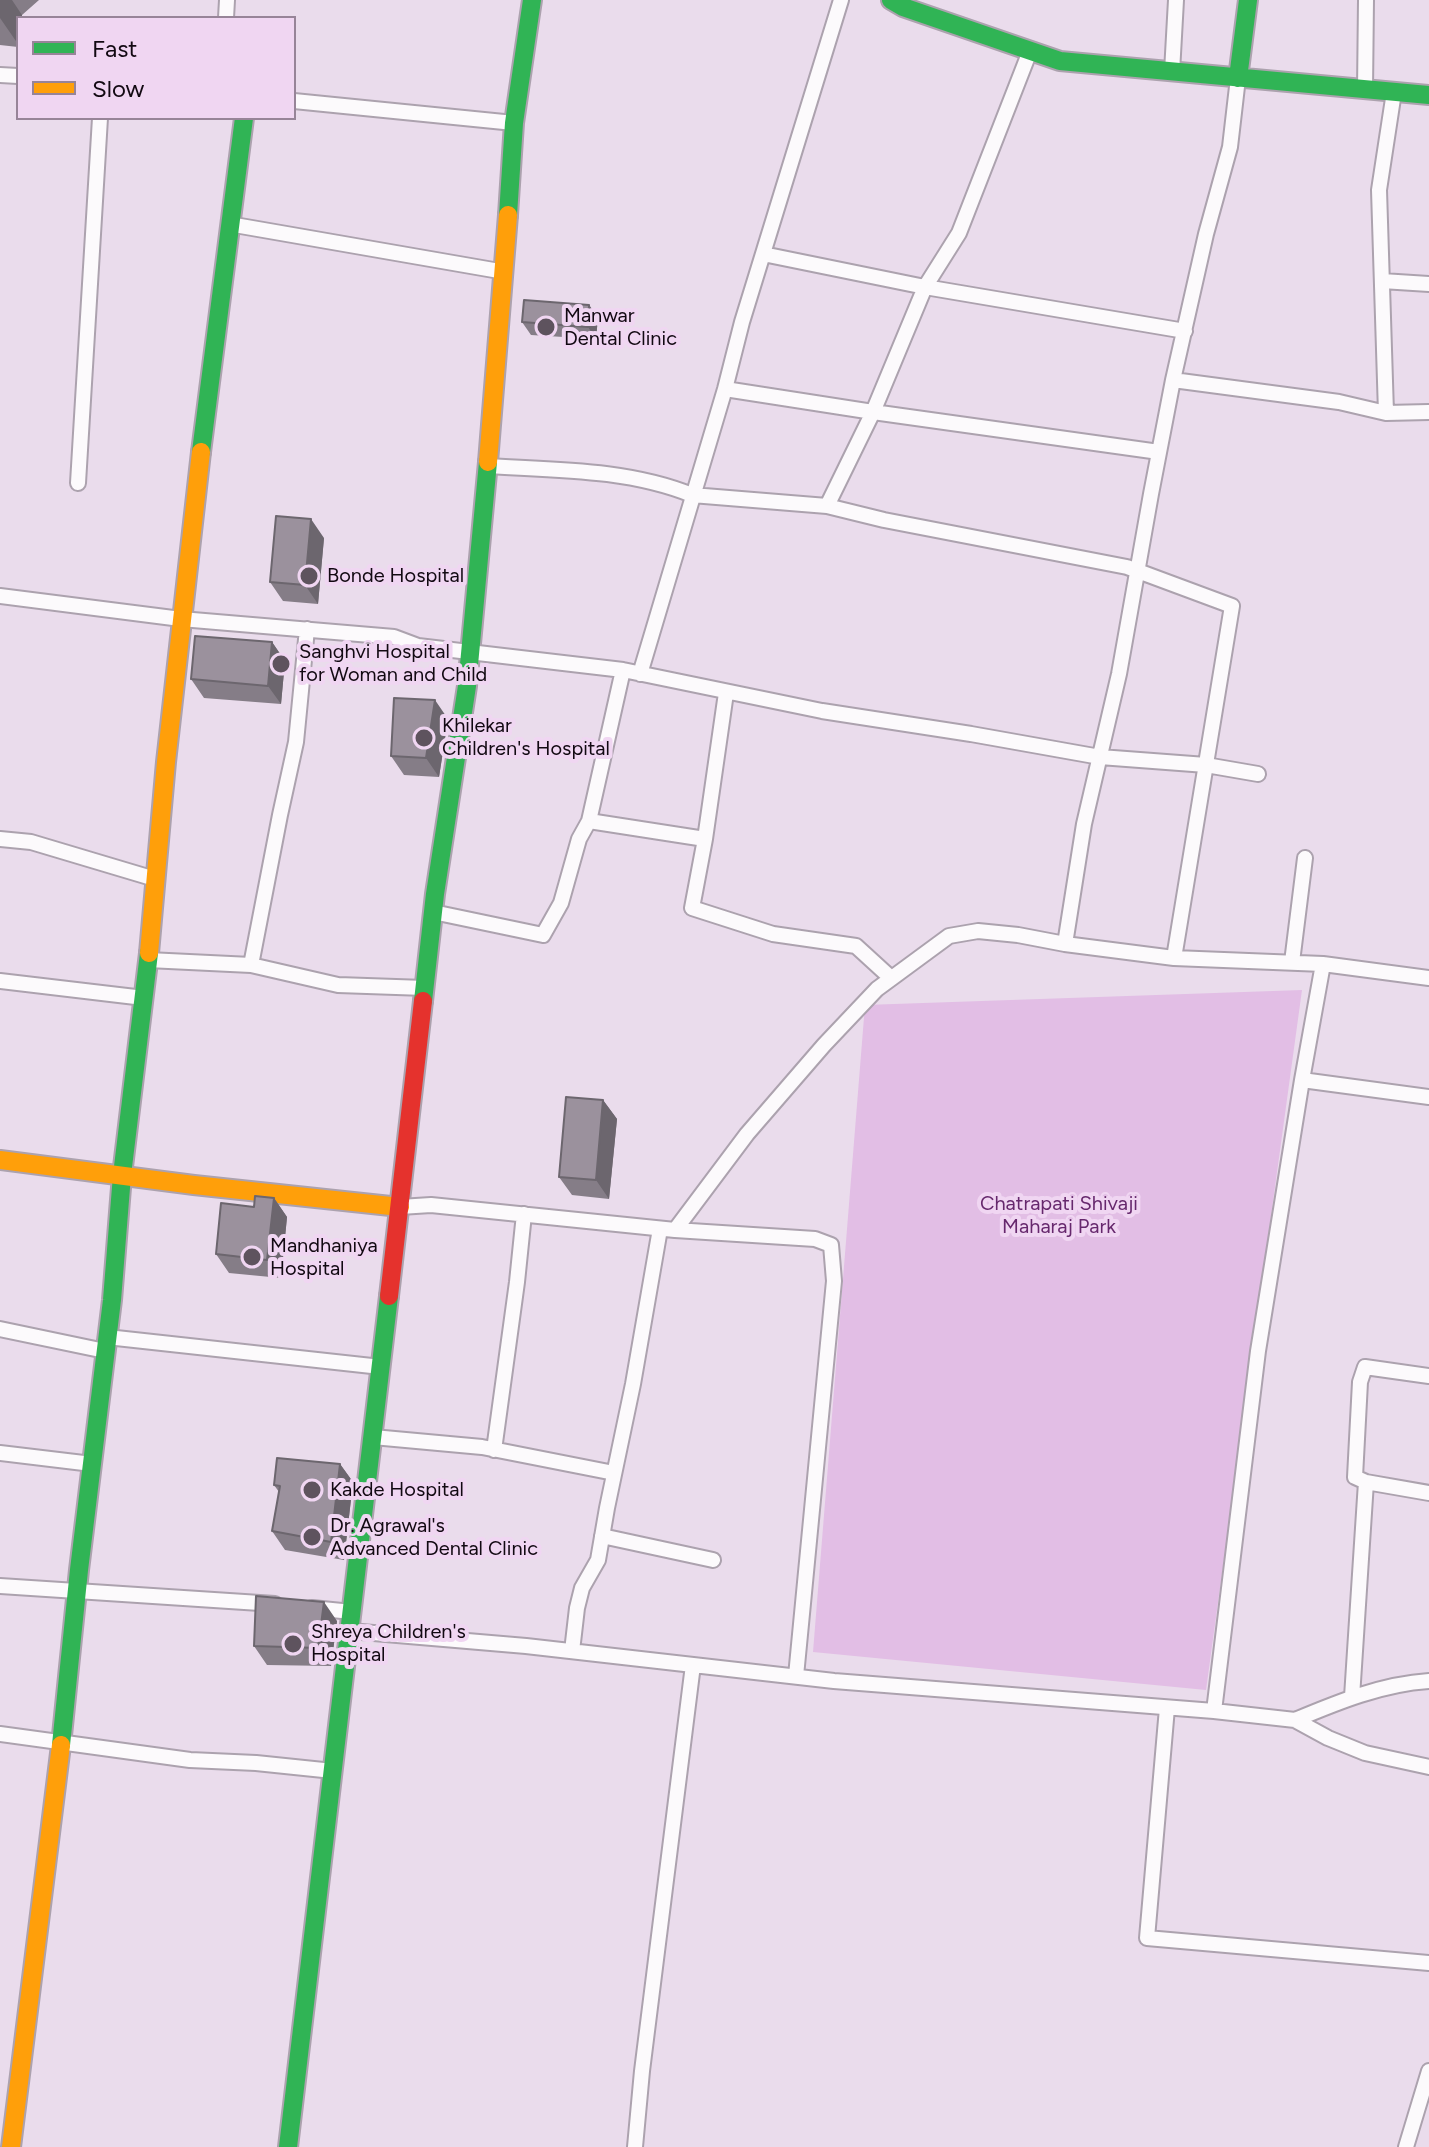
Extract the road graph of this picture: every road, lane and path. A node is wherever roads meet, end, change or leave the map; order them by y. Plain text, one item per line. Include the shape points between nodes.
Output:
1 (532, 0) edge
2 (841, 0) edge
3 (891, 0) edge
4 (1176, 0) edge
5 (1248, 0) edge
6 (1366, 0) edge
7 (1030, 51) junction
8 (1172, 72) junction
9 (1238, 78) junction
10 (1365, 90) junction
11 (1394, 92) junction
12 (1429, 95) edge
13 (296, 101) edge
14 (100, 120) edge
15 (244, 120) edge
16 (514, 123) junction
17 (229, 224) junction
18 (763, 254) junction
19 (505, 272) junction
20 (1382, 281) junction
21 (1429, 284) edge
22 (925, 287) junction
23 (1185, 331) junction
24 (1173, 380) junction
25 (725, 389) junction
26 (873, 412) junction
27 (1429, 412) edge
28 (1386, 413) junction
29 (1159, 452) junction
30 (487, 466) junction
31 (78, 483) dead end
32 (692, 495) junction
33 (827, 506) junction
34 (1137, 570) junction
35 (0, 596) edge
36 (181, 619) junction
37 (307, 629) junction
38 (470, 653) junction
39 (623, 670) junction
40 (640, 674) junction
41 (726, 693) junction
42 (1100, 757) junction
43 (1206, 765) junction
44 (1258, 774) dead end
45 (589, 821) junction
46 (0, 839) edge
47 (705, 839) junction
48 (1305, 858) dead end
49 (155, 879) junction
50 (433, 912) junction
51 (1065, 944) junction
52 (1174, 958) junction
53 (148, 960) junction
54 (1292, 962) junction
55 (1323, 964) junction
56 (251, 965) junction
57 (891, 978) junction
58 (1429, 978) edge
59 (0, 981) edge
60 (425, 988) junction
61 (144, 998) junction
62 (1302, 1080) junction
63 (1429, 1097) edge
64 (0, 1160) edge
65 (122, 1175) junction
66 (400, 1207) junction
67 (524, 1214) junction
68 (668, 1230) junction
69 (0, 1329) edge
70 (106, 1344) junction
71 (381, 1367) junction
72 (1429, 1376) edge
73 (373, 1437) junction
74 (494, 1450) junction
75 (0, 1453) edge
76 (92, 1464) junction
77 (614, 1473) junction
78 (1366, 1482) junction
79 (1429, 1493) edge
80 (602, 1536) junction
81 (713, 1560) dead end
82 (0, 1586) edge
83 (77, 1590) junction
84 (352, 1612) junction
85 (350, 1631) junction
86 (572, 1651) junction
87 (693, 1665) junction
88 (796, 1676) junction
89 (1429, 1681) edge
90 (1352, 1697) junction
91 (1167, 1708) junction
92 (1214, 1711) junction
93 (1295, 1720) junction
94 (0, 1734) edge
95 (62, 1743) junction
96 (1429, 1767) edge
97 (333, 1771) junction
98 (1429, 1963) edge
99 (1429, 2071) edge
100 (11, 2147) edge
101 (288, 2147) edge
102 (635, 2147) edge
103 (1406, 2147) edge

1 - 16 street
2 - 18 street
3 - 7 street
4 - 8 street
5 - 9 street
6 - 10 street
7 - 8 street via 1060,61
7 - 22 street via 959,233
8 - 9 street
9 - 10 street
9 - 23 street via 1230,147
10 - 11 street
11 - 12 street
11 - 20 street via 1379,190
13 - 16 street
14 - 31 street
15 - 17 street
16 - 19 street
17 - 19 street
17 - 36 street
18 - 22 street
18 - 25 street
19 - 30 street
20 - 21 street
20 - 28 street
22 - 23 street
22 - 26 street
23 - 24 street
24 - 28 street
24 - 29 street
25 - 26 street
25 - 32 street
26 - 29 street
26 - 33 street
27 - 28 street
29 - 34 street
30 - 32 street via 608,474
30 - 38 street
32 - 33 street
32 - 40 street
33 - 34 street
34 - 42 street
34 - 43 street via 1232,606
35 - 36 street
36 - 37 street
36 - 49 street
37 - 38 street via 394,637
37 - 56 street via 296,742
38 - 39 street
38 - 50 street
39 - 40 street
39 - 45 street
40 - 41 street
41 - 42 street
41 - 47 street
42 - 43 street
42 - 51 street
43 - 44 street
43 - 52 street
45 - 47 street
45 - 50 street via 561,903 543,935
46 - 49 street via 31,842
47 - 57 street via 692,908 773,934 856,946
48 - 54 street
49 - 53 street
50 - 60 street
51 - 52 street
51 - 57 street via 978,931 949,936
52 - 54 street
53 - 56 street
53 - 61 street
54 - 55 street
55 - 58 street
55 - 62 street
56 - 60 street via 338,985
57 - 68 street via 824,1045
59 - 61 street
60 - 66 street
61 - 65 street
62 - 63 street
62 - 92 street via 1258,1351
64 - 65 street
65 - 66 street
65 - 70 street
66 - 67 street
66 - 71 street
67 - 68 street
67 - 74 street
68 - 77 street
68 - 88 street via 815,1239 831,1245 834,1281
69 - 70 street
70 - 71 street
70 - 76 street
71 - 73 street
72 - 78 street via 1365,1367 1355,1477
73 - 74 street
73 - 84 street
74 - 77 street
75 - 76 street
76 - 83 street
77 - 80 street
78 - 79 street
78 - 90 street
80 - 81 street
80 - 86 street via 598,1560 579,1598
82 - 83 street
83 - 84 street
83 - 95 street
84 - 85 street
85 - 86 street
85 - 97 street
86 - 87 street
87 - 88 street
87 - 102 street
88 - 91 street
89 - 90 street
90 - 93 street
91 - 92 street
91 - 98 street via 1147,1938
92 - 93 street
93 - 96 street via 1365,1753
94 - 95 street
95 - 97 street
95 - 100 street
97 - 101 street
99 - 103 street

